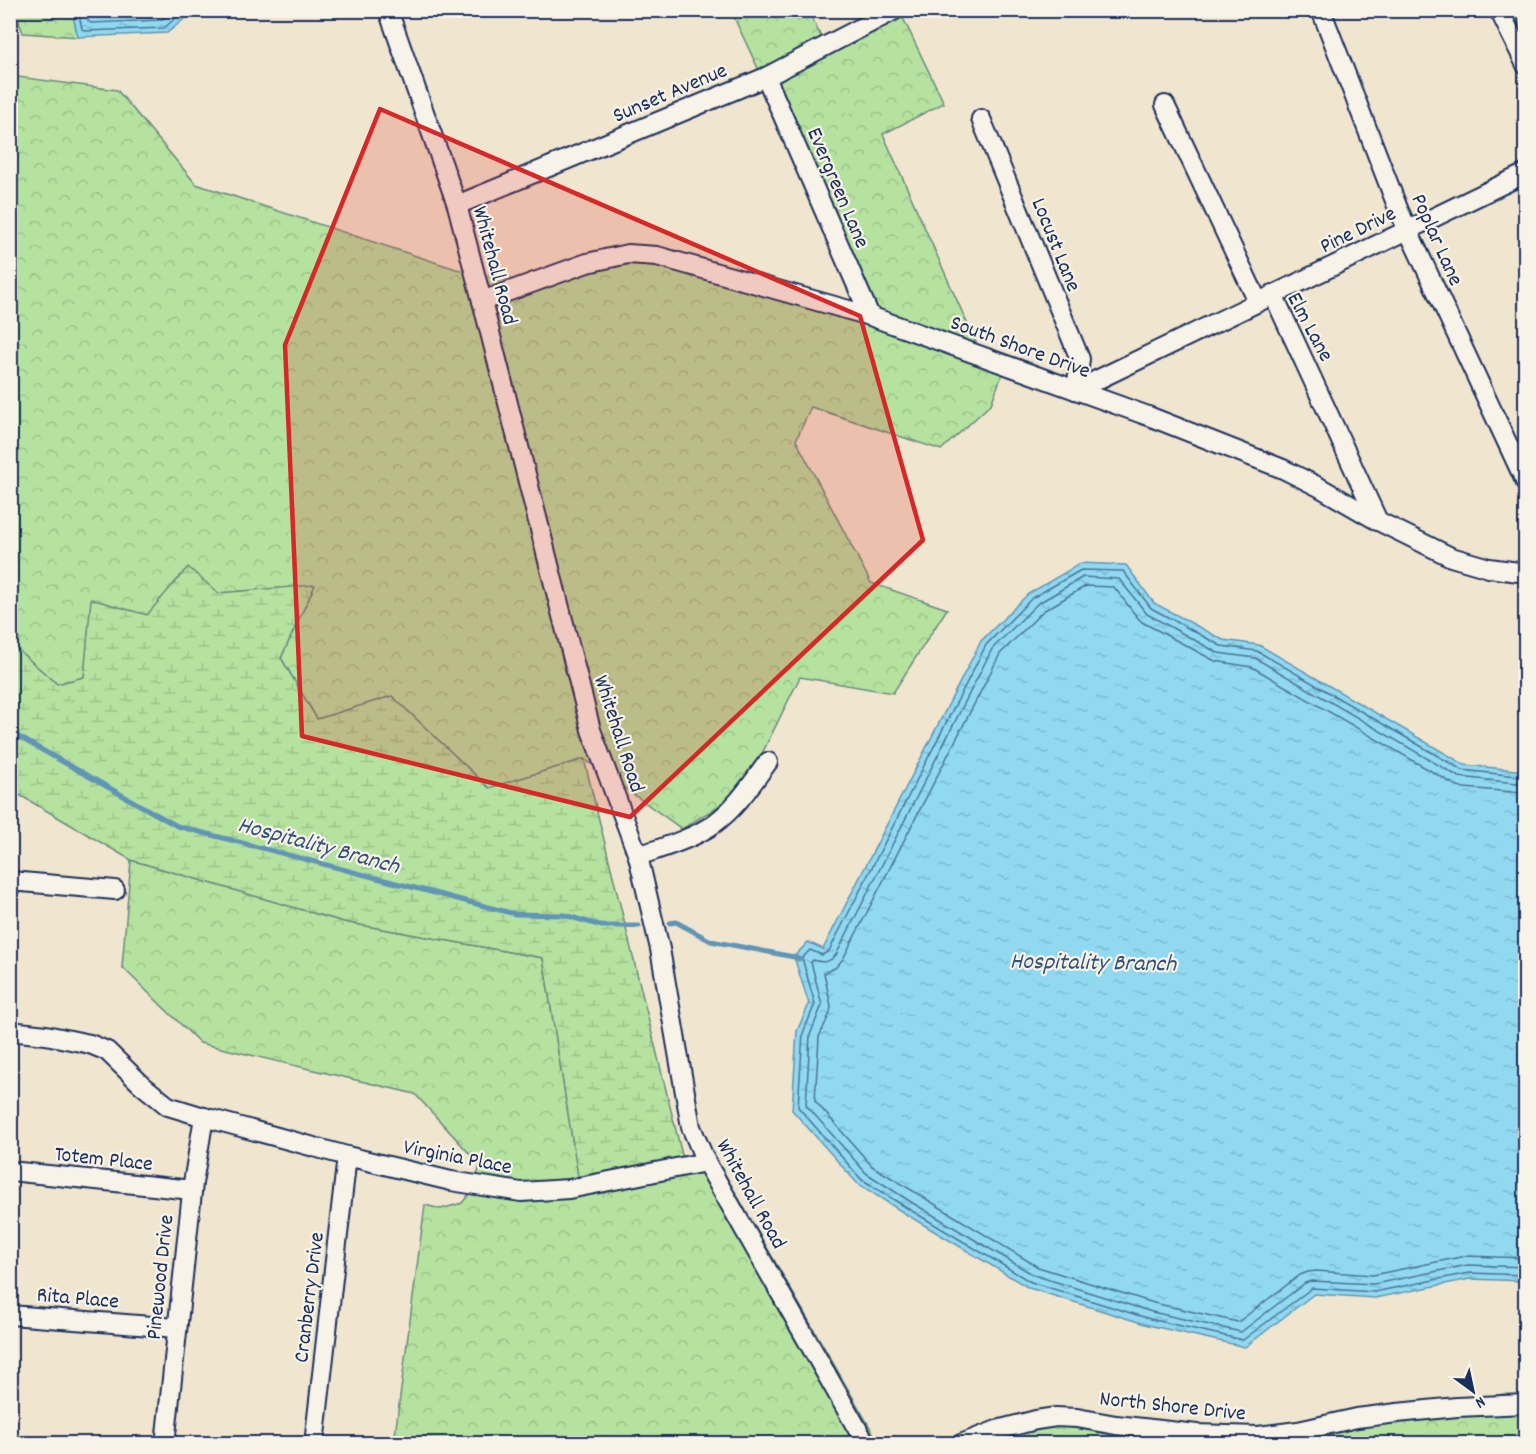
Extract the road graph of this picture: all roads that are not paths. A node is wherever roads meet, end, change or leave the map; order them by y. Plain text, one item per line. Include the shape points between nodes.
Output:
1 (388, 10) edge
2 (896, 10) edge
3 (1321, 10) edge
4 (1499, 10) edge
5 (1526, 65) edge
6 (766, 77) junction
7 (1165, 105) dead end
8 (981, 119) dead end
9 (1526, 173) edge
10 (457, 205) junction
11 (1407, 230) junction
12 (1266, 298) junction
13 (482, 301) junction
14 (870, 316) junction
15 (1076, 390) junction
16 (1526, 483) edge
17 (1378, 521) junction
18 (1526, 573) edge
19 (768, 762) dead end
20 (638, 856) junction
21 (10, 881) edge
22 (115, 890) dead end
23 (10, 1031) edge
24 (204, 1117) junction
25 (347, 1156) junction
26 (706, 1162) junction
27 (10, 1171) edge
28 (192, 1190) junction
29 (10, 1315) edge
30 (177, 1328) junction
31 (1526, 1404) edge
32 (165, 1443) edge
33 (314, 1443) edge
34 (866, 1443) edge
35 (962, 1443) edge

1 - 10 street, Whitehall Road
2 - 6 street, Sunset Avenue
3 - 11 street, Poplar Lane
4 - 5 street
6 - 10 street, Sunset Avenue
6 - 14 street, Evergreen Lane
7 - 12 street, Elm Lane
8 - 15 street, Locust Lane via 1080,359
9 - 11 street, Pine Drive
10 - 13 street, Whitehall Road
11 - 12 street, Pine Drive
11 - 16 street, Poplar Lane
12 - 15 street, Pine Drive
12 - 17 street, Elm Lane
13 - 14 street, South Shore Drive via 587,262 628,254 657,256
13 - 20 street, Whitehall Road via 591,730
14 - 15 street, South Shore Drive
15 - 17 street, South Shore Drive via 1283,469
17 - 18 street, South Shore Drive via 1451,557
19 - 20 street via 734,806 715,823
20 - 26 street, Whitehall Road via 660,949 691,1127
21 - 22 street
23 - 24 street, Virginia Place via 90,1044 107,1051 168,1106
24 - 25 street, Virginia Place
24 - 28 street, Pinewood Drive
25 - 26 street, Virginia Place via 451,1181 521,1192 569,1189
25 - 33 street, Cranberry Drive
26 - 34 street, Whitehall Road
27 - 28 street, Totem Place
28 - 30 street, Pinewood Drive
29 - 30 street, Rita Place
30 - 32 street, Pinewood Drive
31 - 35 street, North Shore Drive via 1397,1413 1258,1436 1197,1434 1056,1417

